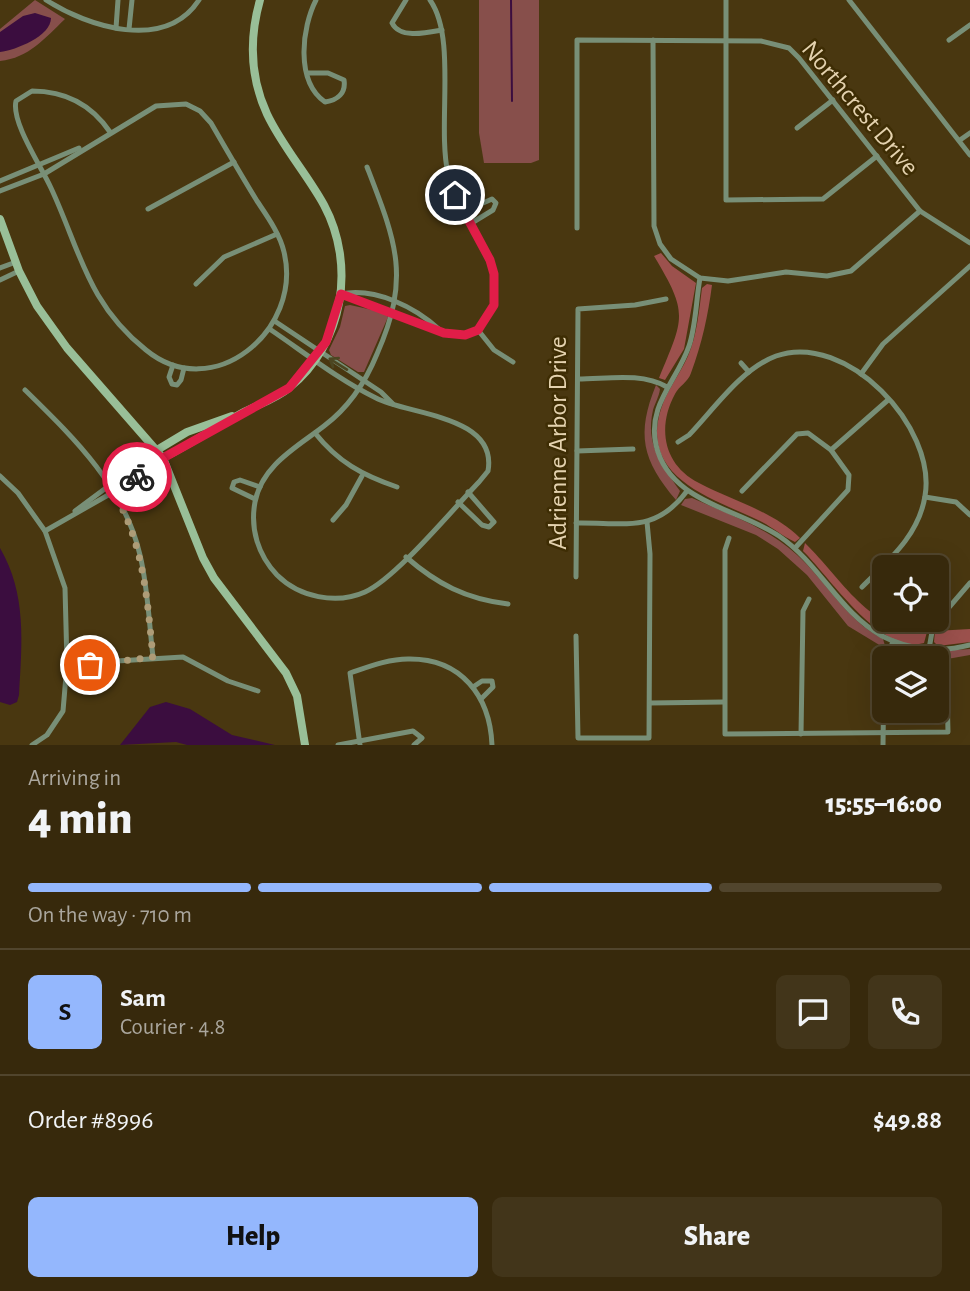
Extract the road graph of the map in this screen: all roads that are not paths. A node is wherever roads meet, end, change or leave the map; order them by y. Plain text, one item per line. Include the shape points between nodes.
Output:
1 (46, 0) edge
2 (118, 0) edge
3 (132, 0) edge
4 (199, 0) edge
5 (260, 0) edge
6 (316, 0) edge
7 (406, 0) edge
8 (430, 0) edge
9 (726, 0) edge
10 (849, 0) edge
11 (970, 25) edge
12 (116, 28) junction
13 (129, 29) junction
14 (442, 30) junction
15 (653, 40) junction
16 (726, 40) junction
17 (949, 40) dead end
18 (309, 73) junction
19 (833, 100) junction
20 (797, 128) dead end
21 (110, 132) junction
22 (970, 133) edge
23 (960, 140) junction
24 (95, 141) junction
25 (970, 155) edge
26 (877, 156) junction
27 (234, 162) junction
28 (40, 164) junction
29 (367, 167) dead end
30 (44, 174) junction
31 (0, 181) edge
32 (0, 191) edge
33 (148, 209) dead end
34 (920, 211) junction
35 (463, 212) junction
36 (0, 219) edge
37 (470, 224) junction
38 (577, 229) dead end
39 (276, 234) junction
40 (970, 243) edge
41 (970, 266) edge
42 (17, 267) junction
43 (0, 268) edge
44 (701, 278) junction
45 (0, 280) edge
46 (196, 284) dead end
47 (341, 294) junction
48 (666, 299) dead end
49 (396, 303) junction
50 (395, 313) junction
51 (276, 321) junction
52 (271, 330) junction
53 (478, 330) junction
54 (444, 333) junction
55 (321, 351) junction
56 (315, 359) junction
57 (513, 362) dead end
58 (741, 363) dead end
59 (173, 365) junction
60 (184, 368) junction
61 (749, 372) junction
62 (861, 374) junction
63 (578, 379) junction
64 (364, 380) junction
65 (667, 387) junction
66 (358, 389) junction
67 (25, 390) dead end
68 (888, 400) junction
69 (393, 404) junction
70 (238, 415) junction
71 (314, 433) junction
72 (678, 442) dead end
73 (632, 449) dead end
74 (157, 450) junction
75 (831, 450) junction
76 (577, 451) junction
77 (163, 458) junction
78 (0, 476) edge
79 (362, 476) junction
80 (110, 485) junction
81 (260, 486) junction
82 (397, 487) dead end
83 (687, 491) junction
84 (742, 491) dead end
85 (468, 492) junction
86 (114, 493) junction
87 (925, 497) junction
88 (256, 499) junction
89 (458, 502) junction
90 (73, 513) junction
91 (970, 515) edge
92 (333, 520) dead end
93 (646, 522) junction
94 (576, 523) junction
95 (45, 531) junction
96 (729, 538) dead end
97 (795, 548) junction
98 (406, 557) junction
99 (576, 577) dead end
100 (970, 583) edge
101 (862, 587) dead end
102 (809, 599) dead end
103 (508, 604) dead end
104 (576, 636) dead end
105 (893, 641) junction
106 (970, 645) edge
107 (891, 646) edge
108 (916, 646) edge
109 (930, 646) edge
110 (949, 647) edge
111 (153, 657) junction
112 (67, 664) junction
113 (473, 687) junction
114 (258, 691) dead end
115 (481, 699) junction
116 (724, 702) junction
117 (650, 703) junction
118 (883, 723) edge
119 (948, 723) edge
120 (883, 733) junction
121 (801, 734) junction
122 (359, 743) edge
123 (36, 744) edge
124 (305, 745) edge
125 (338, 745) edge
126 (414, 745) edge
127 (492, 745) edge
128 (883, 745) edge

1 - 12 street via 78,18
2 - 12 street
3 - 13 street
4 - 13 street via 182,20 156,29
5 - 47 street via 252,37 258,90 335,230 342,261
6 - 18 street via 305,34
7 - 14 street via 392,23 396,30
8 - 14 street
9 - 16 street
10 - 23 street
11 - 17 street
12 - 13 street
14 - 35 street via 444,148 449,178
15 - 16 street, Northcrest Drive
15 - 38 street, Northcrest Drive via 577,40
15 - 44 street via 654,226 671,259
16 - 19 street, Northcrest Drive via 789,48
16 - 26 street via 726,200 823,199
18 - 18 street via 338,75 344,80 342,94 325,102 313,89
19 - 20 street
19 - 26 street, Northcrest Drive
21 - 24 street
21 - 27 street via 156,106 186,104 211,123
21 - 28 street via 94,112 69,97 44,91 23,94 14,110
22 - 23 street
23 - 25 street
24 - 28 street
24 - 30 street
26 - 34 street, Northcrest Drive
27 - 33 street
27 - 39 street
28 - 30 street
28 - 31 street
29 - 49 street via 397,259
30 - 32 street
30 - 59 street via 96,293 134,340
34 - 40 street, Northcrest Drive
34 - 44 street via 882,247 842,274 775,273 728,281
35 - 37 street
35 - 37 street via 485,200 496,204
36 - 42 street
37 - 53 street via 490,260 495,282 494,305
39 - 46 street via 224,257
39 - 51 street via 284,248 288,280
41 - 62 street via 883,344
42 - 43 street
42 - 45 street
42 - 74 street via 67,348
44 - 65 street via 689,345
47 - 49 street via 378,295
47 - 50 street
47 - 55 street via 336,319
48 - 63 street, Adrienne Arbor Drive via 578,309
49 - 50 street
49 - 54 street
50 - 54 street
50 - 64 street
51 - 52 street
51 - 55 street
52 - 56 street
52 - 60 street via 237,357
53 - 54 street via 465,335
53 - 57 street via 494,351
55 - 56 street
64 -> 55 street
56 - 66 street
56 - 70 street via 289,388
58 - 61 street
59 - 60 street
59 - 60 street via 172,384 181,380
61 - 62 street via 776,356 813,351
61 - 72 street
62 - 68 street
63 - 65 street via 654,379
63 - 76 street, Adrienne Arbor Drive
64 - 66 street
64 - 69 street
65 - 83 street via 655,418 656,444 667,471
66 - 69 street
66 - 71 street via 341,411
67 - 80 street via 79,443
68 - 75 street
68 - 87 street via 909,425 923,454
69 - 85 street via 444,417 483,443 490,461 488,471
70 - 74 street via 205,424
70 - 77 street
71 - 79 street via 333,455
71 - 81 street via 278,460
73 - 76 street
74 - 77 street
74 - 80 street
75 - 84 street via 801,433
75 - 97 street via 846,468 850,483
76 - 94 street, Adrienne Arbor Drive
77 - 86 street
77 - 124 street via 214,578 286,673 297,696
78 - 95 street
79 - 82 street
79 - 92 street
80 - 86 street
80 - 90 street
81 - 88 street
81 - 88 street via 240,480 232,488
83 - 93 street via 665,516
83 - 97 street via 758,524
85 - 89 street
85 - 89 street via 491,516 494,522 489,527
86 - 90 street
86 - 111 street via 140,556
87 - 91 street via 956,502
87 - 101 street via 906,542
88 - 98 street via 253,519 261,552 270,568 296,590 324,598 364,593
89 - 98 street
90 - 95 street
93 - 94 street
93 - 117 street
94 - 99 street, Adrienne Arbor Drive
95 - 112 street via 65,588
96 - 116 street via 724,551
97 - 105 street via 856,618
98 - 103 street via 440,585
100 - 109 street via 933,626
102 - 121 street via 803,611
104 - 117 street via 578,738 649,738
105 - 107 street
105 - 108 street
106 - 110 street
111 - 112 street
111 - 114 street via 183,657
112 - 123 street via 63,711
113 - 115 street
113 - 115 street via 492,681 493,687
113 - 122 street via 447,667 407,659 350,673
115 - 127 street via 489,713
116 - 117 street
116 - 121 street via 725,734
118 - 120 street
119 - 120 street via 948,732
120 - 121 street
120 - 128 street
122 - 125 street
122 - 126 street via 413,731 422,738

